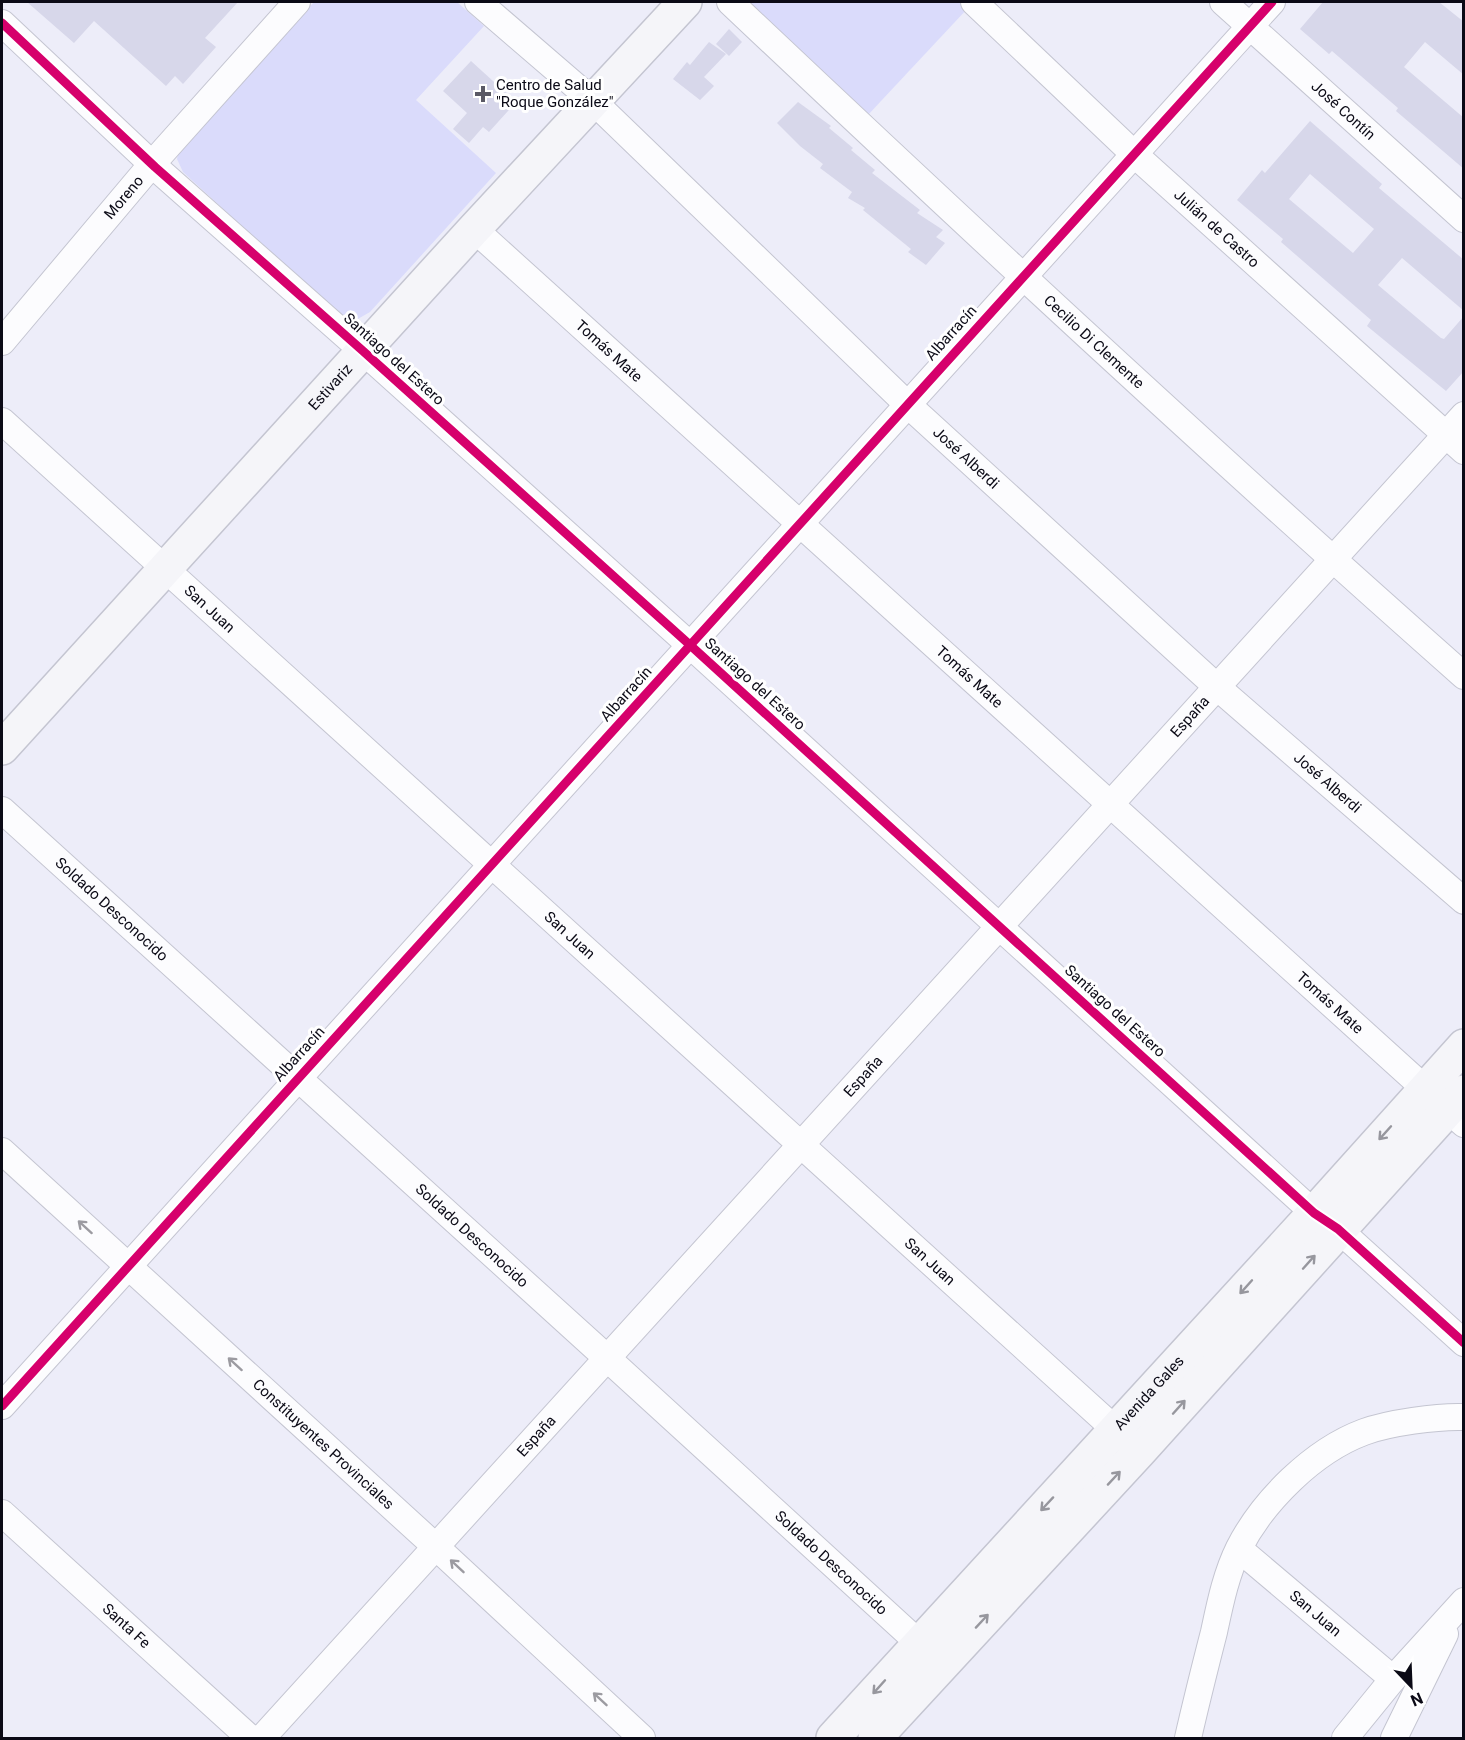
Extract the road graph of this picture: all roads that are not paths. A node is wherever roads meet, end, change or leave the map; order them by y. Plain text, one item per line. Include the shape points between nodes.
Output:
1 (297, 2) edge
2 (478, 2) edge
3 (685, 2) edge
4 (730, 2) edge
5 (974, 2) edge
6 (1223, 2) edge
7 (1272, 2) edge
8 (2, 23) edge
9 (1250, 26) junction
10 (593, 101) junction
11 (1134, 154) junction
12 (152, 164) junction
13 (1464, 219) edge
14 (474, 229) junction
15 (1023, 277) junction
16 (2, 342) edge
17 (363, 351) junction
18 (907, 404) junction
19 (1464, 415) edge
20 (2, 421) edge
21 (1454, 443) edge
22 (799, 523) junction
23 (1332, 560) junction
24 (166, 569) junction
25 (690, 645) junction
26 (1464, 676) edge
27 (1216, 687) junction
28 (2, 748) edge
29 (1109, 805) junction
30 (2, 810) edge
31 (492, 864) junction
32 (1464, 901) edge
33 (1000, 925) junction
34 (1464, 1046) edge
35 (298, 1078) junction
36 (1450, 1104) edge
37 (802, 1144) junction
38 (2, 1151) edge
39 (1326, 1221) junction
40 (128, 1266) junction
41 (1464, 1342) edge
42 (607, 1358) junction
43 (2, 1406) edge
44 (1464, 1417) edge
45 (1128, 1441) junction
46 (2, 1513) edge
47 (436, 1547) junction
48 (1239, 1549) junction
49 (1461, 1604) edge
50 (930, 1654) junction
51 (1393, 1678) junction
52 (250, 1738) edge
53 (262, 1738) edge
54 (642, 1738) edge
55 (832, 1738) edge
56 (874, 1738) edge
57 (1188, 1738) edge
58 (1345, 1738) edge
59 (1395, 1738) edge

1 - 12 street, Moreno
2 - 10 street, José Alberdi
3 - 10 street, Estivariz
4 - 15 street, Cecilio Di Clemente
5 - 11 street, Julián de Castro
6 - 9 street, José Contín
7 - 9 street, Albarracín
8 - 12 street, Santiago del Estero
9 - 11 street, Albarracín
9 - 13 street, José Contín
10 - 14 street, Estivariz
10 - 18 street, José Alberdi
11 - 15 street, Albarracín
11 - 21 street, Julián de Castro
12 - 16 street, Moreno
12 - 17 street, Santiago del Estero
14 - 17 street, Estivariz
14 - 22 street, Tomás Mate
15 - 18 street, Albarracín
15 - 23 street, Cecilio Di Clemente
17 - 24 street, Estivariz
17 - 25 street, Santiago del Estero
18 - 22 street, Albarracín
18 - 27 street, José Alberdi
19 - 21 street, España
20 - 24 street, San Juan
21 - 23 street, España
22 - 25 street, Albarracín
22 - 29 street, Tomás Mate
23 - 26 street, Cecilio Di Clemente
23 - 27 street, España
24 - 28 street, Estivariz
24 - 31 street, San Juan
25 - 31 street, Albarracín
25 - 33 street, Santiago del Estero
27 - 29 street, España
27 - 32 street, José Alberdi
29 - 33 street, España
29 - 36 street, Tomás Mate
30 - 35 street, Soldado Desconocido
31 - 35 street, Albarracín
31 - 37 street, San Juan
33 - 37 street, España
33 - 39 street, Santiago del Estero
34 - 36 street
35 - 40 street, Albarracín
35 - 42 street, Soldado Desconocido
36 - 39 street
37 - 42 street, España
37 - 45 street, San Juan
40 -> 38 street, Constituyentes Provinciales
39 - 41 street, Santiago del Estero
39 - 45 street
40 - 43 street, Albarracín
47 -> 40 street, Constituyentes Provinciales
42 - 47 street, España
42 - 50 street, Soldado Desconocido
44 - 48 street via 1418,1420 1364,1432 1324,1452 1261,1512
45 - 50 street
46 - 52 street, Santa Fe
47 - 53 street, España
54 -> 47 street, Constituyentes Provinciales
48 - 51 street, San Juan
48 - 57 street via 1225,1584
49 - 51 street
49 - 59 street
50 -> 55 street
50 - 56 street
51 - 58 street

